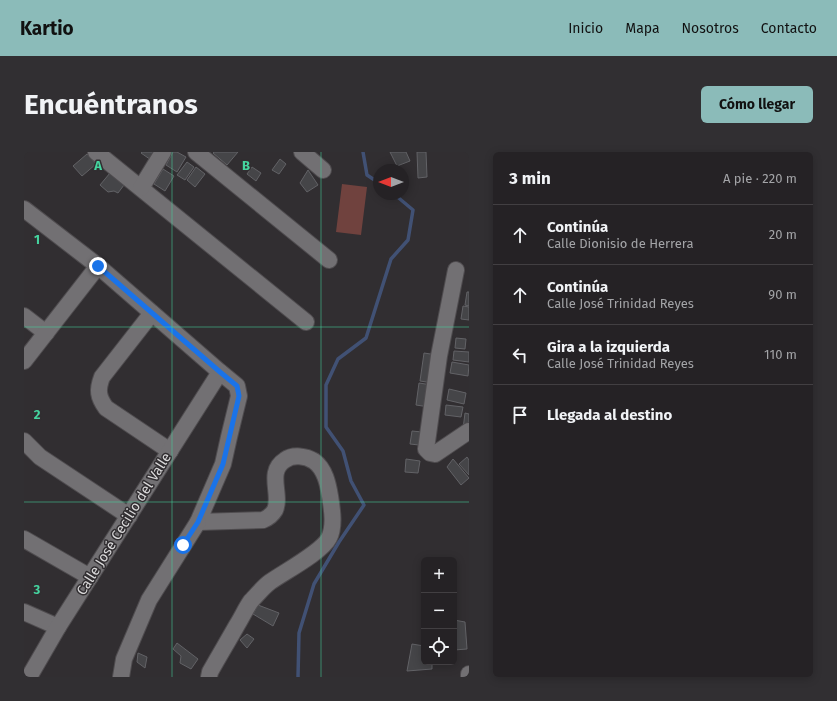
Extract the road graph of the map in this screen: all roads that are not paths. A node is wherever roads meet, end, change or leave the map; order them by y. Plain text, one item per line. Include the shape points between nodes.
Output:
1 (96, 152) edge
2 (163, 152) edge
3 (196, 152) edge
4 (302, 152) edge
5 (323, 170) dead end
6 (141, 188) junction
7 (24, 209) edge
8 (329, 260) dead end
9 (98, 266) junction
10 (456, 270) dead end
11 (152, 313) junction
12 (24, 316) edge
13 (306, 322) dead end
14 (46, 333) junction
15 (24, 361) edge
16 (220, 372) junction
17 (469, 431) edge
18 (24, 441) edge
19 (170, 452) junction
20 (129, 516) junction
21 (198, 522) junction
22 (24, 539) edge
23 (90, 577) junction
24 (24, 612) edge
25 (58, 627) junction
26 (29, 677) edge
27 (121, 677) edge
28 (209, 677) edge

1 - 6 street
2 - 6 street
3 - 8 street
4 - 5 street
6 - 13 street
7 - 9 street
9 - 11 street
9 - 14 street
10 - 17 street via 439,356 426,449 435,454
11 - 16 street
11 - 19 street via 102,377 99,394 106,408
12 - 14 street
14 - 15 street
16 - 19 street, Calle José Cecilio del Valle
16 - 21 street via 237,386 239,396 223,464
18 - 20 street via 40,457
19 - 20 street, Calle José Cecilio del Valle
20 - 23 street, Calle José Cecilio del Valle
21 - 27 street via 149,600 124,660
21 - 28 street via 263,520 270,517 276,505 278,465 290,457 303,457 314,461 327,483 332,508 332,530 328,540 315,552 268,583 251,602
22 - 23 street
23 - 25 street, Calle José Cecilio del Valle
24 - 25 street
25 - 26 street, Calle José Cecilio del Valle

